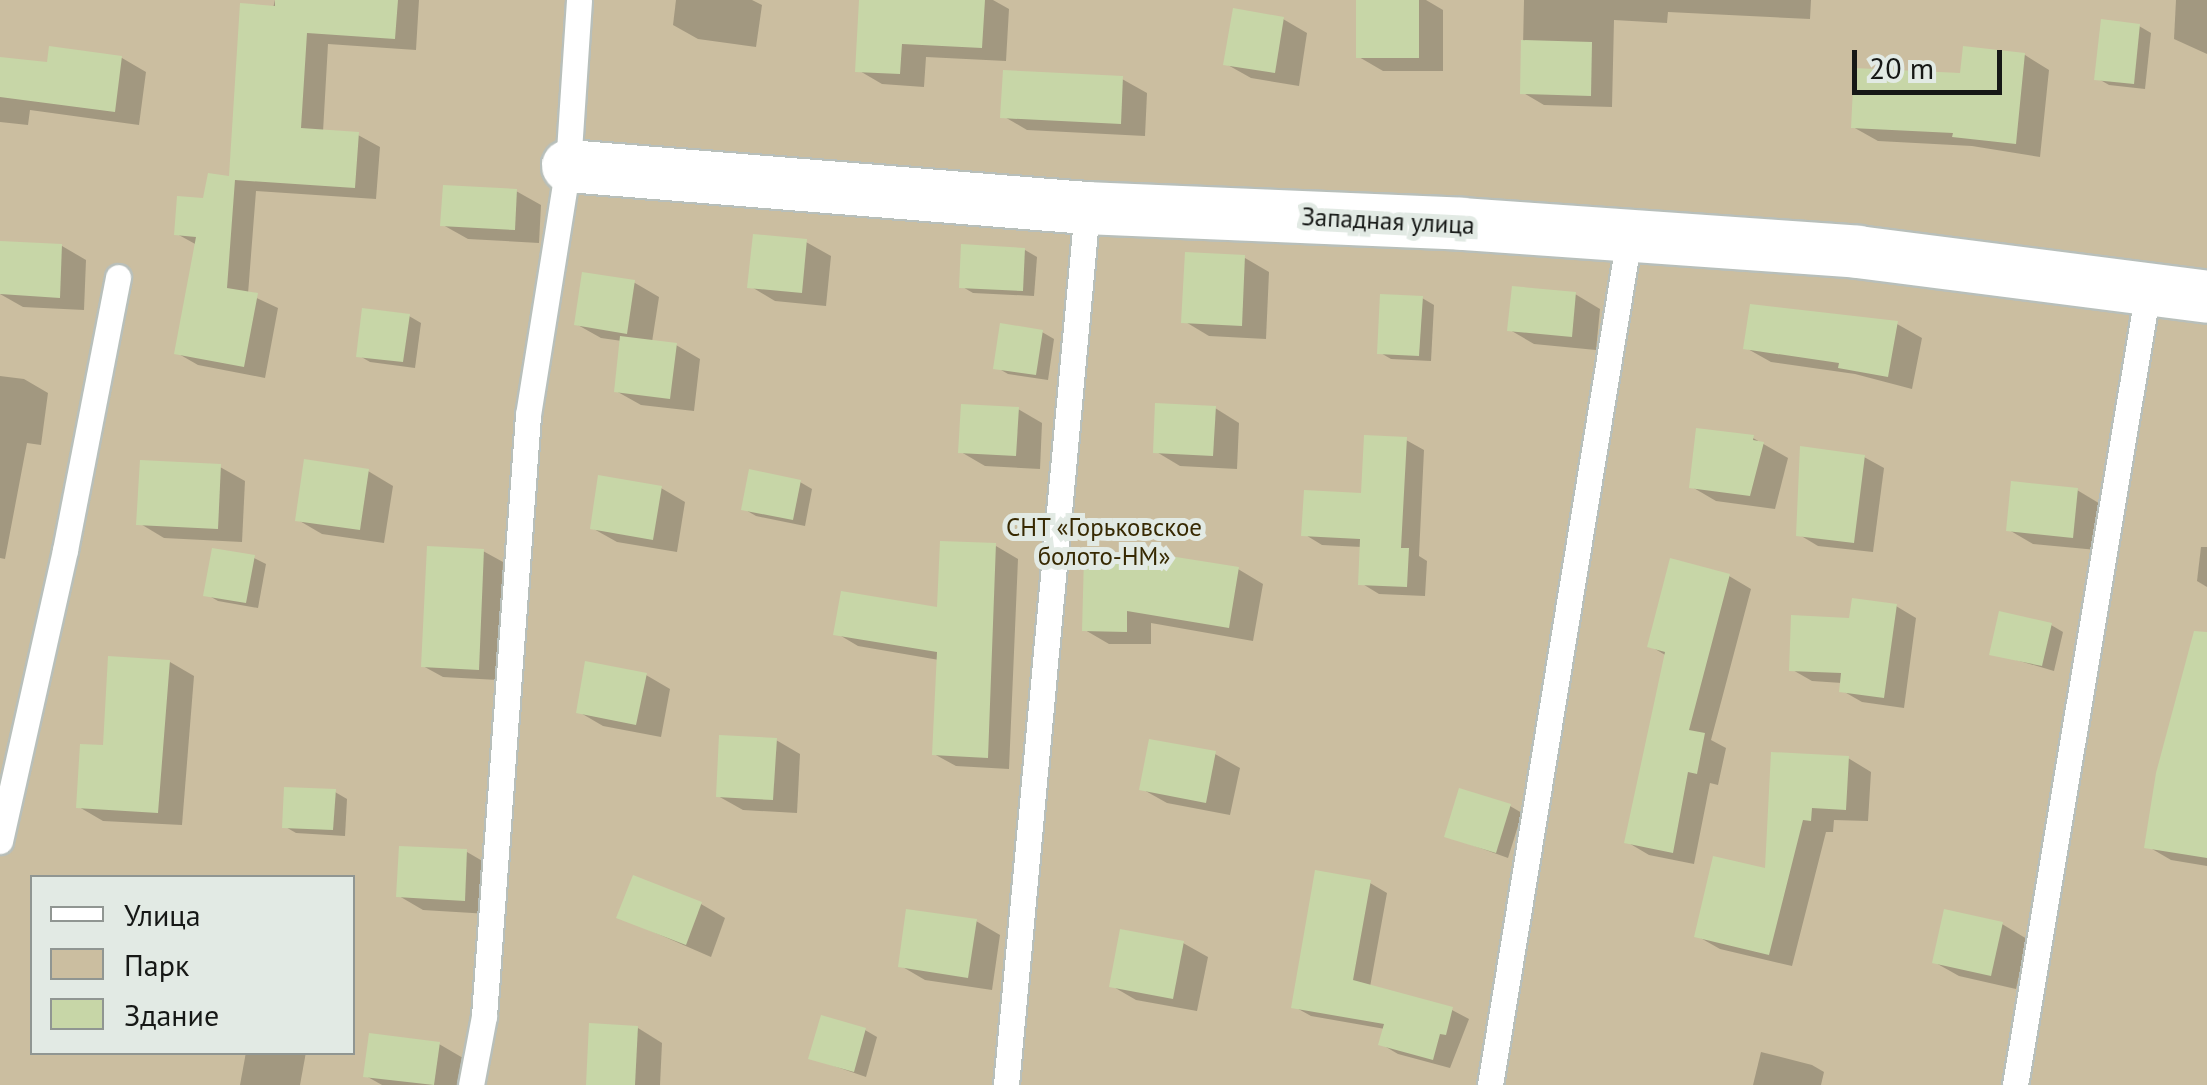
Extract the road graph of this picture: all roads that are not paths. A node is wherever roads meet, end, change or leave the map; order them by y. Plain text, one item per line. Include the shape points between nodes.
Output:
1 (580, 0) edge
2 (568, 166) junction
3 (1087, 208) junction
4 (1630, 236) junction
5 (118, 276) dead end
6 (2148, 289) junction
7 (2207, 297) edge
8 (0, 840) edge
9 (470, 1085) edge
10 (1006, 1085) edge
11 (1490, 1085) edge
12 (2015, 1085) edge

1 - 2 lane
2 - 3 street, Западная улица
2 - 9 lane via 528,415 484,1016
3 - 4 street, Западная улица
3 - 10 lane
4 - 6 street, Западная улица via 1858,252
4 - 11 lane
5 - 8 lane
6 - 7 street, Западная улица
6 - 12 lane

